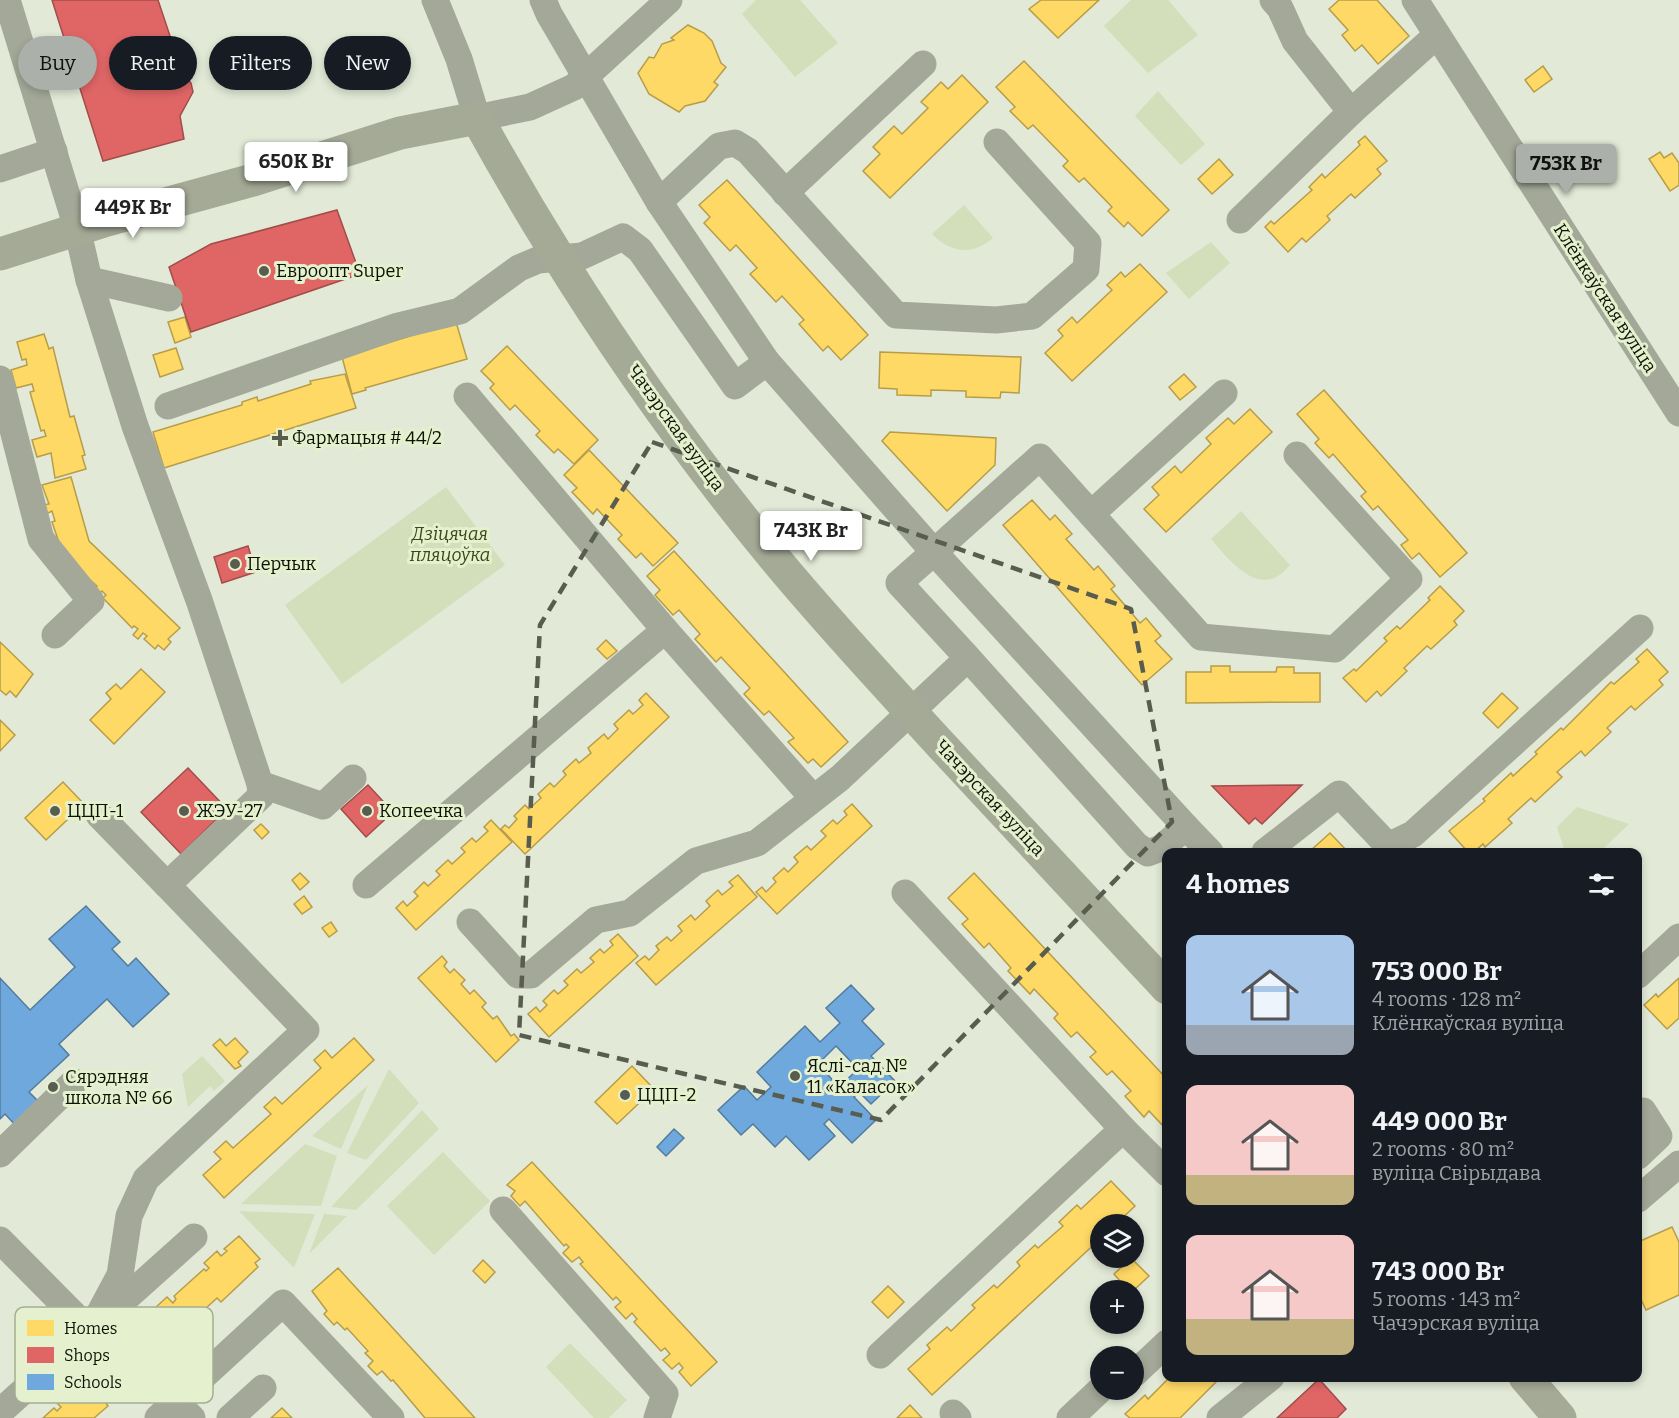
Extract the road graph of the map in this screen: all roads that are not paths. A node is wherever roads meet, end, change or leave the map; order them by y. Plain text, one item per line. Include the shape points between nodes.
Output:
1 (7, 0) edge
2 (435, 0) edge
3 (543, 0) edge
4 (669, 0) edge
5 (1273, 0) edge
6 (1415, 0) edge
7 (7, 31) edge
8 (1437, 34) junction
9 (923, 64) dead end
10 (586, 78) junction
11 (1351, 112) junction
12 (477, 118) junction
13 (997, 142) dead end
14 (54, 151) junction
15 (0, 169) edge
16 (784, 193) junction
17 (659, 202) junction
18 (1240, 220) dead end
19 (77, 228) junction
20 (0, 254) edge
21 (561, 258) junction
22 (89, 280) junction
23 (169, 298) dead end
24 (767, 362) junction
25 (0, 379) edge
26 (1224, 393) dead end
27 (467, 396) dead end
28 (168, 406) dead end
29 (1679, 413) edge
30 (1297, 455) dead end
31 (1092, 514) junction
32 (934, 552) junction
33 (1640, 628) dead end
34 (665, 630) junction
35 (55, 635) dead end
36 (968, 658) junction
37 (910, 712) junction
38 (353, 778) dead end
39 (260, 784) junction
40 (813, 798) junction
41 (99, 815) dead end
42 (1186, 827) junction
43 (1206, 848) edge
44 (1269, 848) edge
45 (1390, 848) edge
46 (1392, 848) edge
47 (167, 885) junction
48 (366, 885) dead end
49 (905, 893) dead end
50 (470, 922) dead end
51 (1679, 937) edge
52 (1642, 971) edge
53 (1162, 983) edge
54 (74, 1082) dead end
55 (1643, 1111) dead end
56 (1123, 1129) junction
57 (1642, 1152) edge
58 (0, 1154) edge
59 (1679, 1164) edge
60 (1162, 1168) edge
61 (1642, 1196) edge
62 (502, 1210) dead end
63 (194, 1237) dead end
64 (0, 1240) edge
65 (66, 1307) edge
66 (103, 1307) edge
67 (117, 1307) edge
68 (1162, 1348) edge
69 (880, 1355) dead end
70 (1144, 1365) edge
71 (213, 1374) edge
72 (1265, 1382) edge
73 (1529, 1382) edge
74 (263, 1389) dead end
75 (1090, 1399) edge
76 (15, 1402) edge
77 (1, 1415) edge
78 (230, 1418) edge
79 (391, 1418) edge
80 (657, 1418) edge
81 (1070, 1418) edge
82 (1220, 1418) edge
83 (1560, 1418) edge

1 - 7 street
2 - 12 street, Чачэрская вуліца
3 - 10 street
4 - 10 street
5 - 11 street via 1294,41
6 - 8 street, Клёнкаўская вуліца
7 - 14 street
8 - 11 street
8 - 29 street, Клёнкаўская вуліца
9 - 16 street
10 - 12 street via 530,107
10 - 17 street
11 - 18 street
12 - 19 main road via 400,133 253,180
12 - 21 main road, Чачэрская вуліца
13 - 16 street via 1088,243 1086,269 1032,316 996,320 896,315
14 - 15 street
14 - 19 street
16 - 17 street via 735,143 718,146
17 - 24 street
19 - 20 main road
19 - 22 street
21 - 24 street via 582,256 623,237 640,250 735,386
21 - 28 street via 538,260 519,268 460,311 398,326
21 - 37 main road, Чачэрская вуліца via 633,370 717,486 782,567
22 - 23 street
22 - 39 street
24 - 32 street
25 - 35 street via 41,539 90,601
26 - 31 street
27 - 34 street
30 - 31 street via 1409,579 1335,650 1201,637
31 - 32 street via 1040,457
32 - 36 street via 899,583
32 - 42 street
33 - 46 street via 1413,834
34 - 40 street
34 - 48 street
36 - 37 street
36 - 42 street via 1137,846 1148,853 1161,848
37 - 40 street
37 - 53 main road, Чачэрская вуліца
38 - 39 street via 323,806
39 - 47 street via 261,796
40 - 50 street via 757,843 696,861 630,913 596,920 531,975 518,975
41 - 47 street
42 - 43 street
44 - 45 street via 1339,795
47 - 66 street via 306,1030 146,1179 129,1216 120,1275
49 - 56 street
51 - 52 street
54 - 58 street
55 - 57 street via 1659,1136
56 - 60 street
56 - 69 street
59 - 61 street
62 - 80 street via 666,1394
63 - 67 street
64 - 65 street
68 - 70 street
71 - 79 street via 283,1303
72 - 82 street
73 - 83 main road
74 - 78 street
75 - 81 street
76 - 77 street

